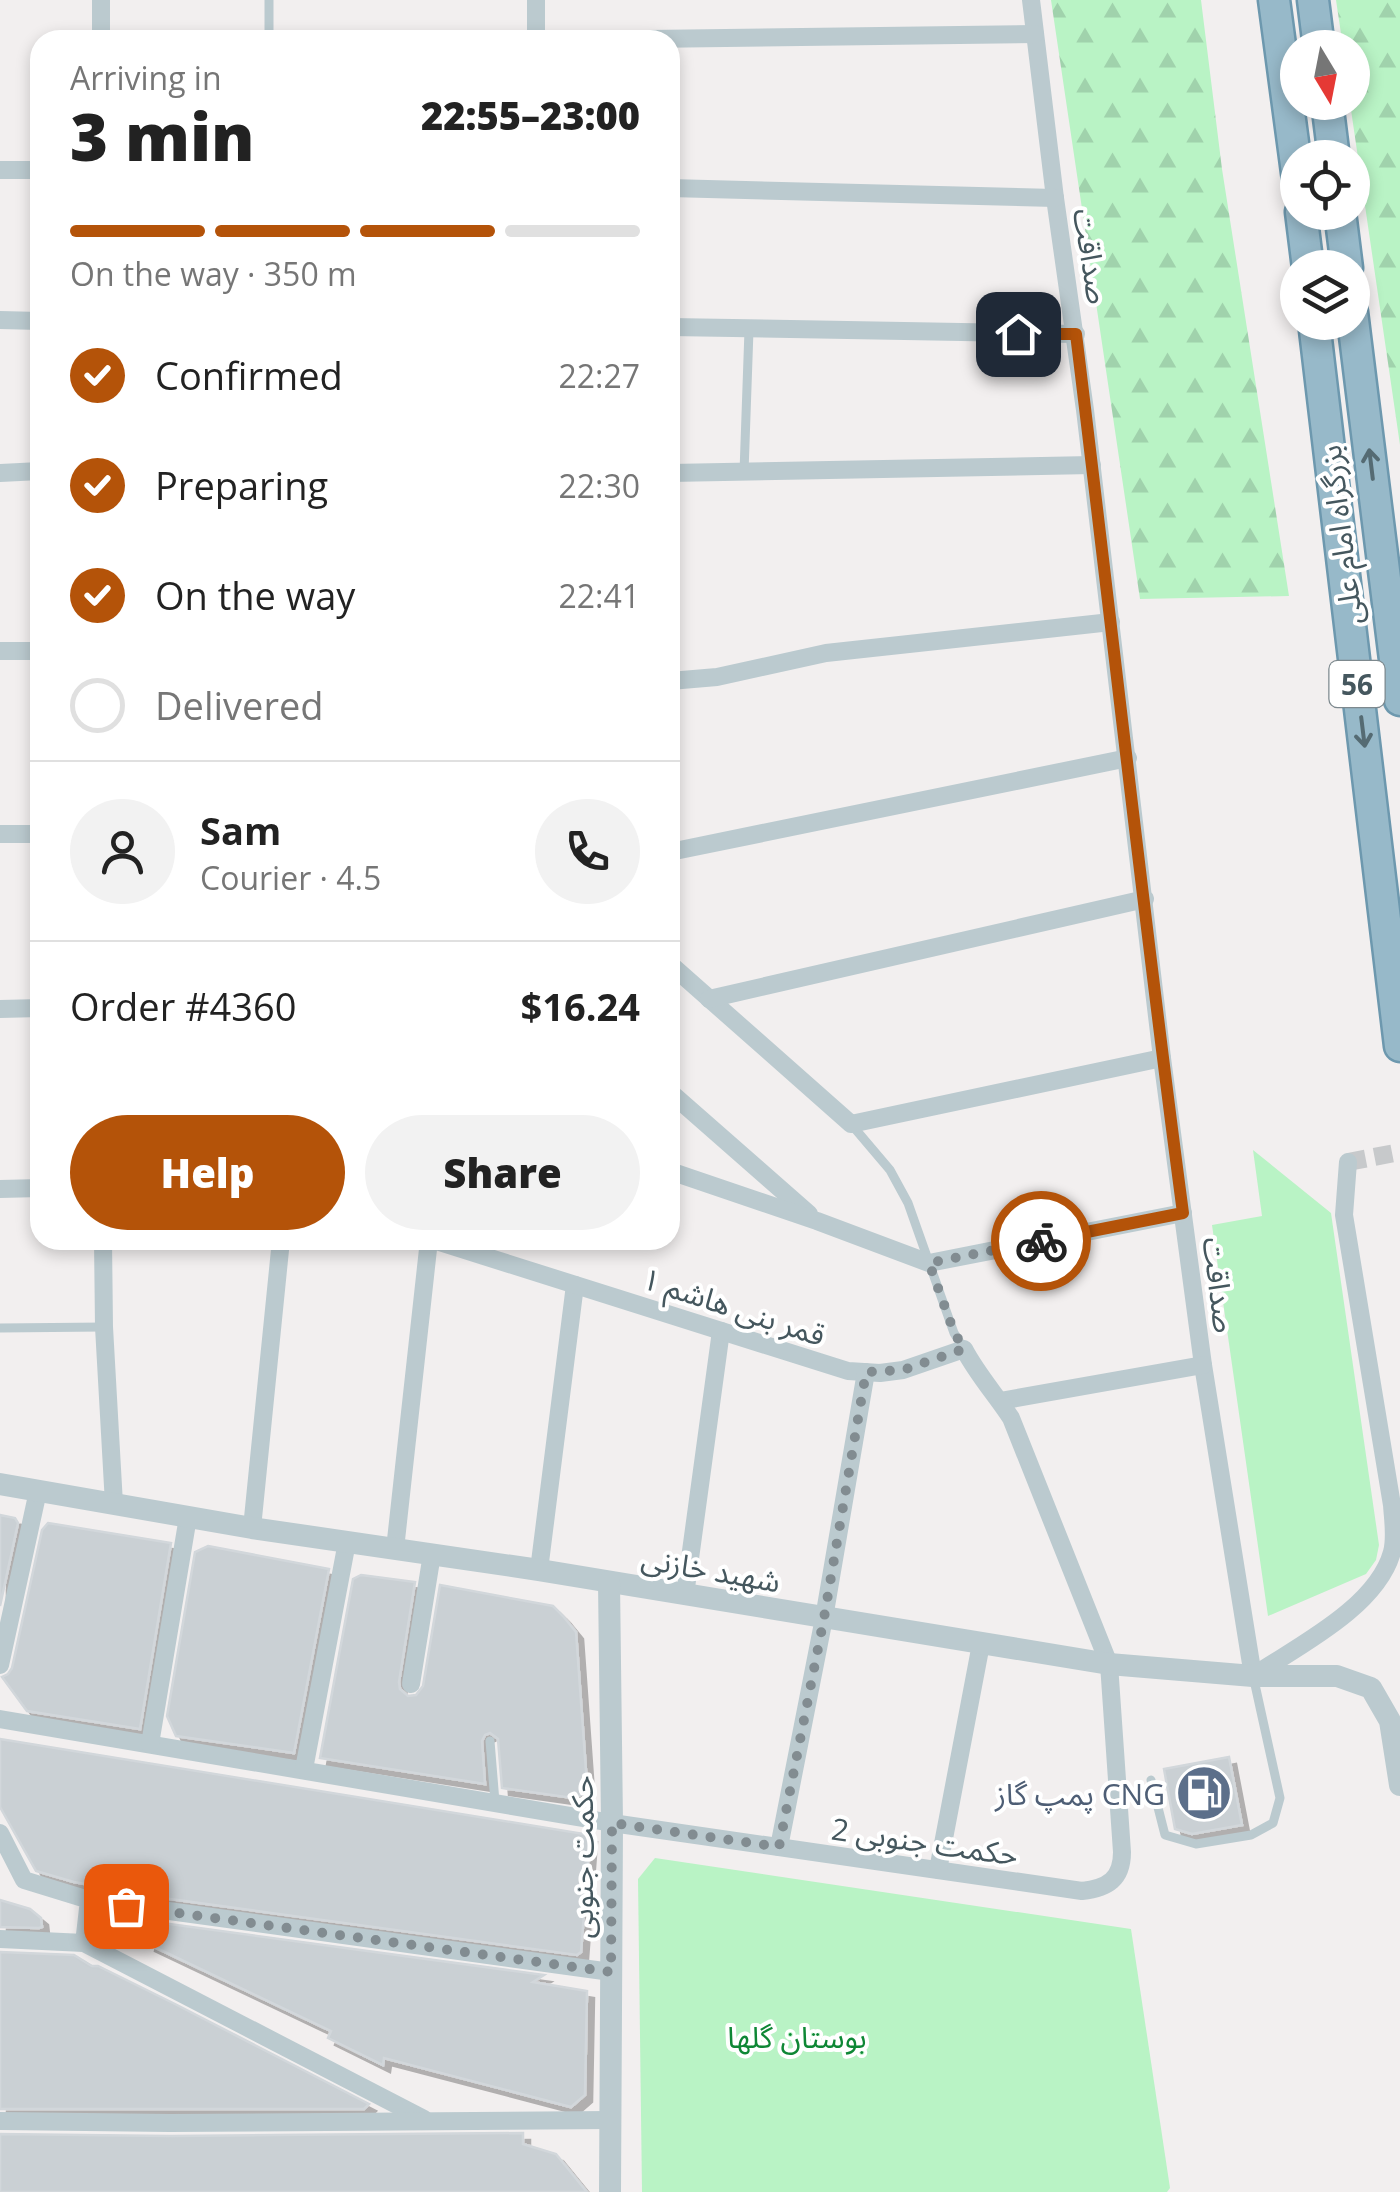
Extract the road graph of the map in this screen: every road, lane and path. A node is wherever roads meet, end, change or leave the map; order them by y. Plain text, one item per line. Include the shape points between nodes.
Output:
1 (101, 0) edge
2 (269, 0) edge
3 (536, 0) edge
4 (1031, 0) edge
5 (1274, 0) edge
6 (1313, 0) edge
7 (101, 30) edge
8 (269, 30) edge
9 (536, 30) edge
10 (1317, 30) edge
11 (1035, 34) junction
12 (680, 39) edge
13 (1293, 140) edge
14 (0, 170) edge
15 (30, 170) edge
16 (680, 188) edge
17 (1055, 198) junction
18 (0, 320) edge
19 (30, 321) edge
20 (680, 326) edge
21 (750, 328) junction
22 (1076, 334) junction
23 (1316, 340) edge
24 (1356, 340) edge
25 (1092, 465) junction
26 (30, 472) edge
27 (744, 472) junction
28 (0, 473) edge
29 (680, 473) edge
30 (1378, 515) junction
31 (1400, 546) edge
32 (1110, 622) junction
33 (0, 651) edge
34 (30, 651) edge
35 (680, 680) edge
36 (1400, 700) edge
37 (1128, 758) junction
38 (0, 834) edge
39 (30, 834) edge
40 (680, 850) edge
41 (1145, 899) junction
42 (680, 973) edge
43 (709, 999) junction
44 (30, 1008) edge
45 (0, 1009) edge
46 (1400, 1046) edge
47 (1162, 1058) junction
48 (680, 1101) edge
49 (852, 1124) junction
50 (1348, 1162) dead end
51 (680, 1174) edge
52 (30, 1188) edge
53 (0, 1189) edge
54 (1183, 1213) junction
55 (817, 1221) junction
56 (103, 1250) edge
57 (280, 1250) edge
58 (430, 1250) edge
59 (463, 1250) edge
60 (929, 1263) junction
61 (575, 1285) junction
62 (0, 1328) edge
63 (104, 1328) junction
64 (721, 1331) junction
65 (964, 1349) junction
66 (1203, 1366) junction
67 (866, 1372) junction
68 (1000, 1402) junction
69 (0, 1484) edge
70 (38, 1491) junction
71 (114, 1504) junction
72 (188, 1517) junction
73 (252, 1528) junction
74 (347, 1542) junction
75 (396, 1549) junction
76 (432, 1554) junction
77 (539, 1570) junction
78 (610, 1582) junction
79 (685, 1594) junction
80 (824, 1618) junction
81 (981, 1644) junction
82 (1109, 1664) junction
83 (0, 1665) edge
84 (1254, 1676) junction
85 (411, 1684) dead end
86 (0, 1719) edge
87 (490, 1740) dead end
88 (150, 1744) junction
89 (304, 1769) junction
90 (1151, 1780) dead end
91 (1400, 1785) edge
92 (495, 1802) junction
93 (612, 1823) junction
94 (0, 1833) edge
95 (779, 1847) junction
96 (938, 1870) junction
97 (89, 1900) junction
98 (0, 1940) edge
99 (84, 1943) junction
100 (611, 1972) junction
101 (610, 2120) junction
102 (0, 2121) edge
103 (428, 2122) junction
104 (610, 2192) edge

1 - 7 street
2 - 8 lane
3 - 9 street
4 - 11 street, صداقت
5 - 13 highway
6 - 10 highway
11 - 12 street
11 - 17 street, صداقت
14 - 15 street
16 - 17 street
17 - 22 street, صداقت
18 - 19 street
20 - 21 street
21 - 22 street
21 - 27 lane
22 - 25 street, صداقت
23 -> 46 highway, بزرگراه امام علی / 56
30 -> 24 highway, بزرگراه امام علی / 56
25 - 27 street
25 - 32 street, صداقت
26 - 28 street
27 - 29 street
30 - 31 street
30 - 36 highway, بزرگراه امام علی / 56
32 - 35 street via 826,653
32 - 37 street, صداقت
33 - 34 street
37 - 40 street
37 - 41 street, صداقت
38 - 39 street
41 - 43 street
41 - 47 street, صداقت
42 - 43 street
43 - 49 street
44 - 45 street
47 - 49 street
47 - 54 street, صداقت
48 - 55 street
49 - 60 lane via 890,1170
50 - 84 street via 1344,1214 1392,1510 1392,1551 1366,1596
51 - 55 street
52 - 53 street
54 - 60 street
54 - 66 street, صداقت
55 - 60 street
56 - 63 street
57 - 73 street
58 - 75 street
59 - 61 street, قمر بنی هاشم ۱
60 - 65 lane
61 - 64 street, قمر بنی هاشم ۱
61 - 77 street
62 - 63 lane
63 - 71 street
64 - 67 street, قمر بنی هاشم ۱
64 - 79 street
65 - 67 street, قمر بنی هاشم ۱ via 903,1370
65 - 68 street
66 - 68 street
66 - 84 street, صداقت
67 - 80 street
68 - 82 street
69 - 70 street, شهید خازنی
70 - 71 street, شهید خازنی
70 - 83 street
71 - 72 street, شهید خازنی
72 - 73 street, شهید خازنی
72 - 88 street
73 - 74 street, شهید خازنی
74 - 75 street, شهید خازنی
74 - 89 street
75 - 76 street, شهید خازنی
76 - 77 street, شهید خازنی
76 - 85 street
77 - 78 street, شهید خازنی
78 - 79 street, شهید خازنی
78 - 93 street, حکمت جنوبی
79 - 80 street, شهید خازنی
80 - 81 street, شهید خازنی
80 - 95 street
81 - 82 street, شهید خازنی
81 - 96 street
82 - 84 street, شهید خازنی
82 - 96 street, حکمت جنوبی 2 via 1122,1852 1117,1877 1098,1890 1082,1891
84 - 90 lane via 1280,1798 1273,1823 1252,1836 1196,1844 1165,1835
84 - 91 street, شهید خازنی via 1337,1676 1371,1688 1390,1721
86 - 88 street, حکمت جنوبی 2
87 - 92 lane
88 - 89 street, حکمت جنوبی 2
89 - 92 street, حکمت جنوبی 2
92 - 93 street, حکمت جنوبی 2
93 - 95 street, حکمت جنوبی 2
93 - 100 street, حکمت جنوبی
94 - 97 street via 24,1880
95 - 96 street, حکمت جنوبی 2
97 - 99 street
97 - 100 street
98 - 99 street
99 - 103 street
100 - 101 street, حکمت جنوبی
101 - 103 street
101 - 104 street, حکمت جنوبی
102 - 103 street

